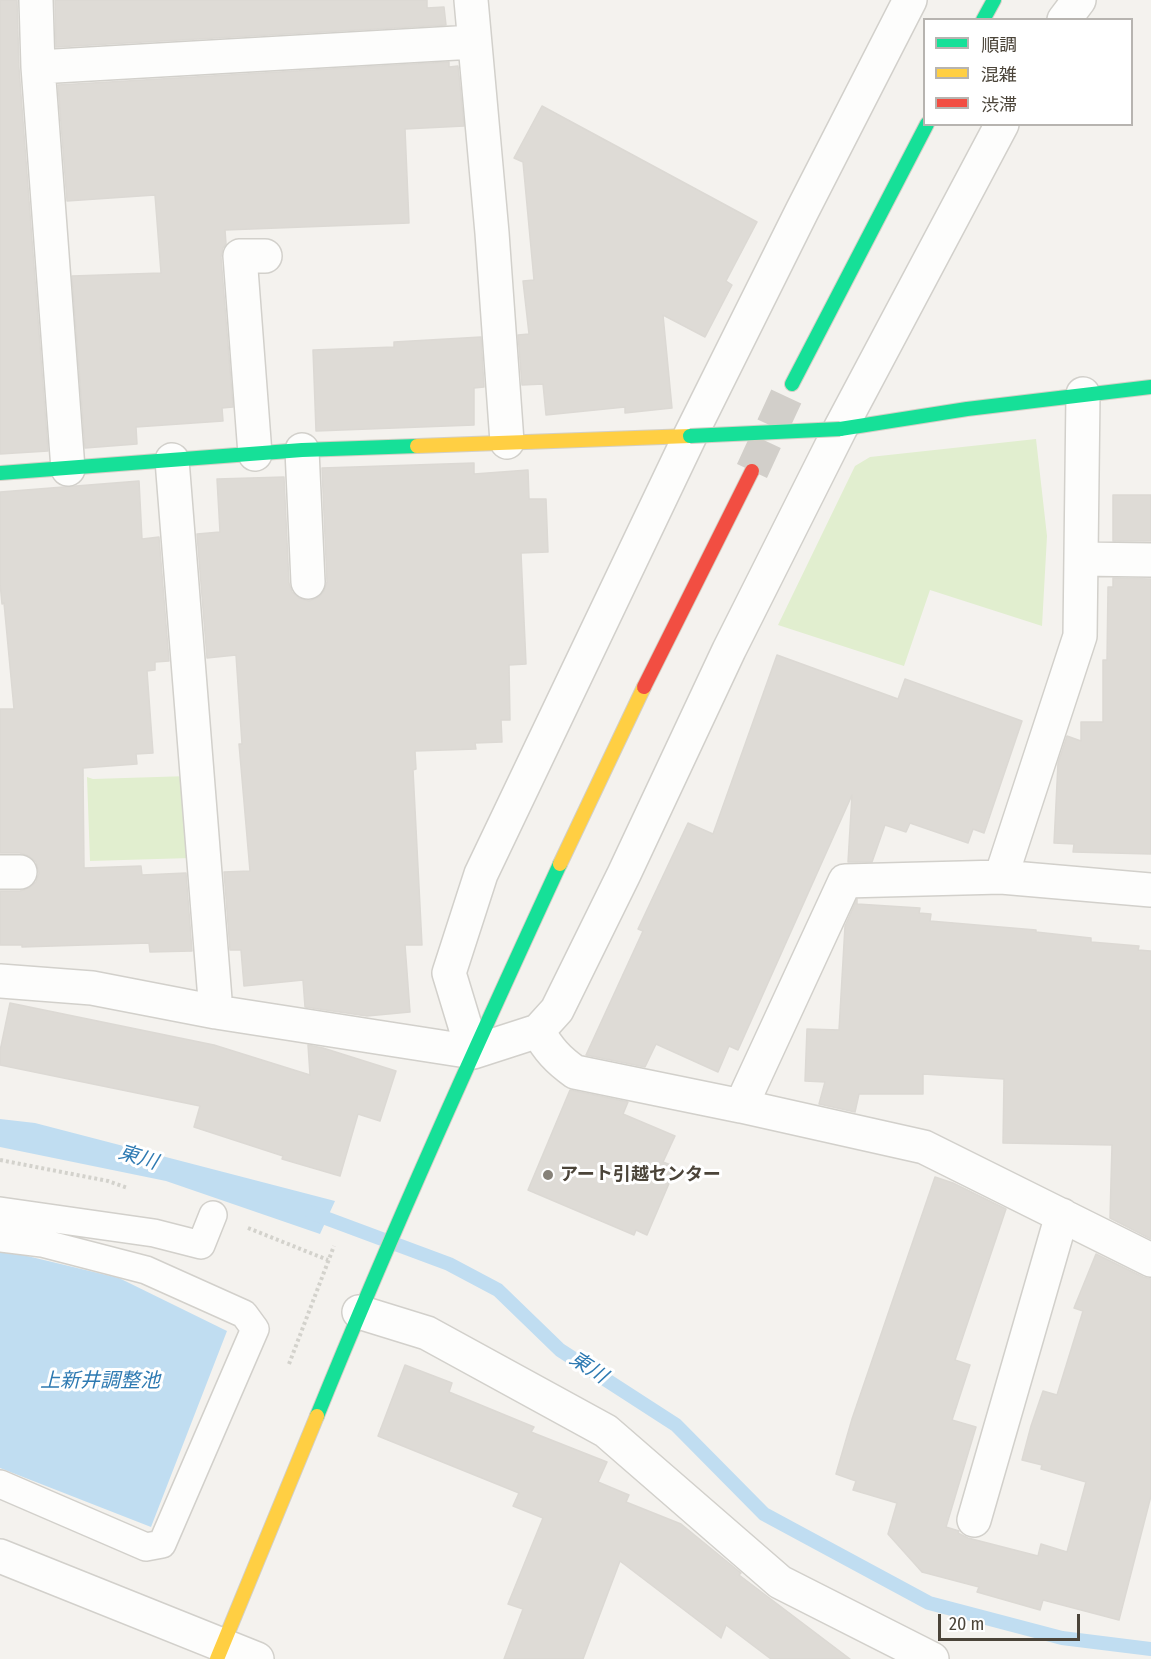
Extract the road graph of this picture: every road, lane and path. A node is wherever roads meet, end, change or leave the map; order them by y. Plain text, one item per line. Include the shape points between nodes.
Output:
1 (36, 0) edge
2 (471, 0) edge
3 (994, 0) edge
4 (1079, 0) edge
5 (899, 4) edge
6 (984, 18) edge
7 (1066, 18) edge
8 (474, 42) junction
9 (38, 67) junction
10 (926, 126) edge
11 (1001, 126) edge
12 (265, 256) dead end
13 (792, 384) tunnel mouth
14 (1151, 387) edge
15 (1083, 394) junction
16 (840, 429) junction
17 (690, 435) junction
18 (507, 442) junction
19 (302, 450) junction
20 (255, 454) junction
21 (172, 460) junction
22 (68, 469) junction
23 (752, 471) tunnel mouth
24 (0, 473) edge
25 (1081, 559) junction
26 (1151, 560) edge
27 (308, 582) dead end
28 (1001, 877) junction
29 (1151, 891) edge
30 (0, 981) edge
31 (216, 1012) junction
32 (538, 1031) junction
33 (473, 1052) junction
34 (741, 1106) junction
35 (0, 1211) edge
36 (213, 1215) dead end
37 (1062, 1215) junction
38 (0, 1238) edge
39 (1151, 1260) edge
40 (359, 1312) junction
41 (0, 1484) edge
42 (974, 1520) dead end
43 (0, 1556) edge
44 (219, 1653) edge
45 (257, 1659) edge
46 (932, 1659) edge

1 - 9 street
2 - 8 street
3 - 6 street
4 - 7 street
5 - 17 street via 802,211
8 - 9 street
8 - 18 street
9 - 22 street
10 - 13 street
11 - 16 street
12 - 20 street via 240,256
14 - 15 street
15 - 16 street
15 - 25 street
16 - 17 street, bridge
16 - 32 street via 729,650 557,1010
17 - 18 street
17 - 33 street via 482,874 449,973
18 - 19 street
19 - 20 street
19 - 27 street
20 - 21 street
21 - 22 street
21 - 31 street
22 - 24 street
23 - 33 street via 609,758
25 - 26 street
25 - 28 street via 1080,636
28 - 29 street
28 - 34 street via 845,881
30 - 31 street via 92,988
31 - 33 street
32 - 33 street
32 - 34 street via 559,1061 575,1072
33 - 40 street
34 - 37 street via 924,1147
35 - 36 lane via 154,1233 201,1245
37 - 39 street
37 - 42 street
38 - 41 lane via 42,1243 146,1270 243,1314 255,1329 162,1544 146,1547
40 - 44 street
40 - 46 street via 427,1333 606,1431 780,1582
43 - 44 street
44 - 45 street

